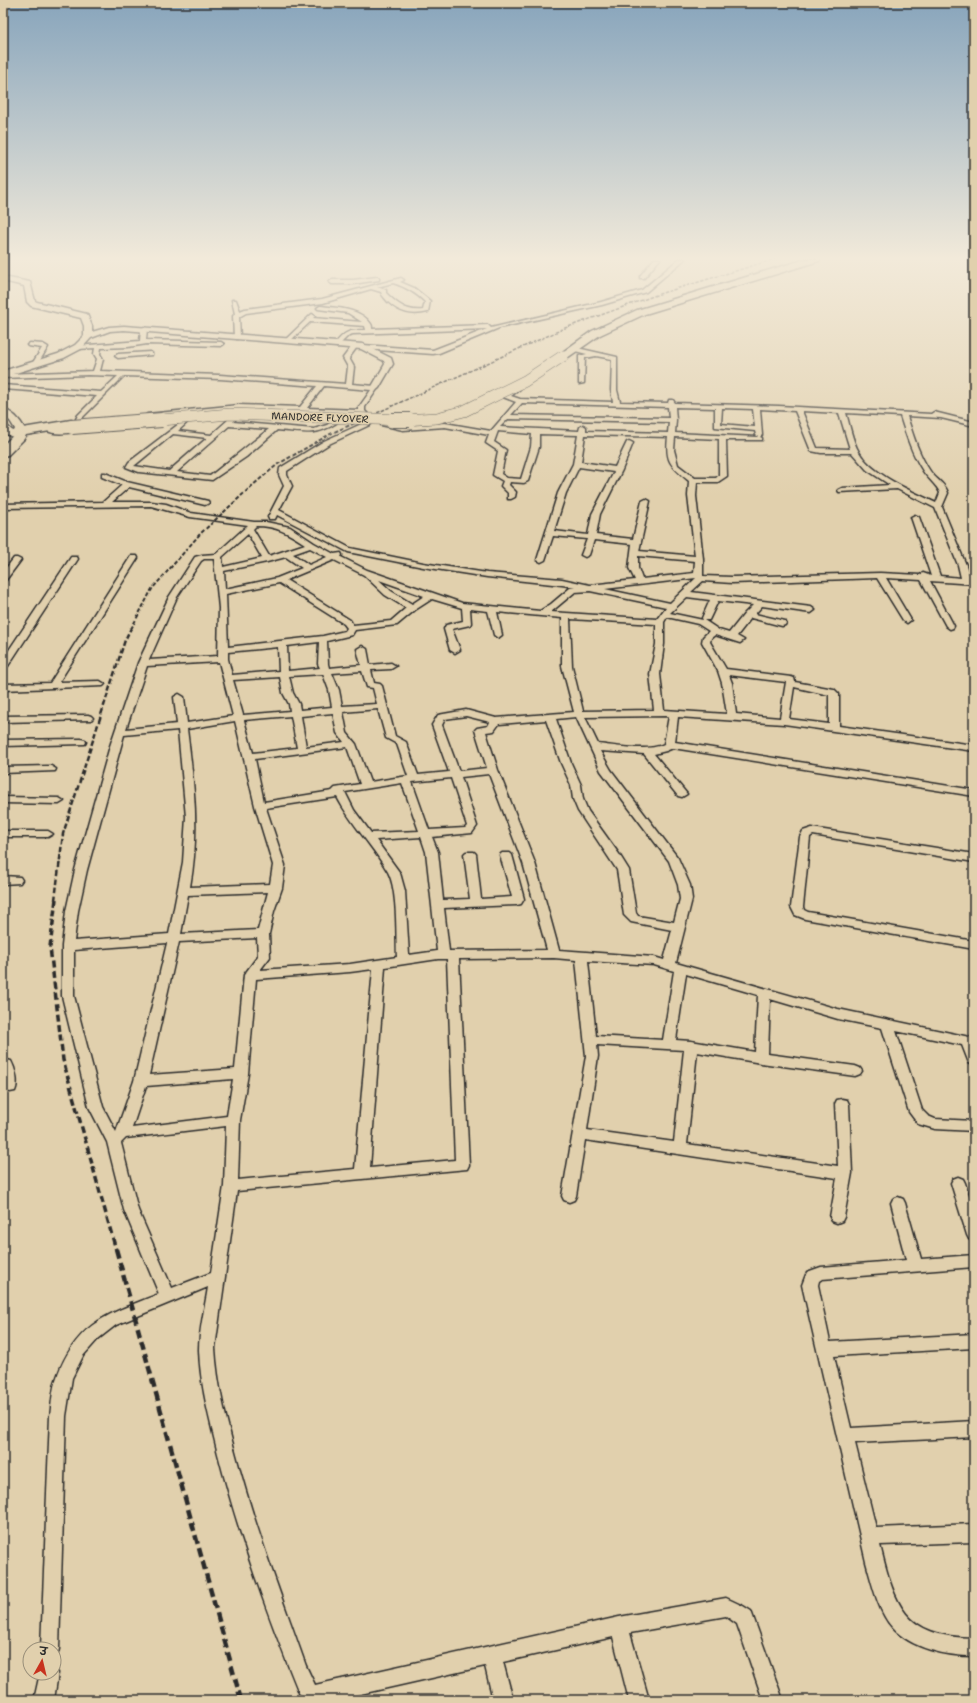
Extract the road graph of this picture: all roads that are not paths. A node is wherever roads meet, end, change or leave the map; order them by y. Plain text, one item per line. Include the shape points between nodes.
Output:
1 (86, 338) edge
2 (142, 338) edge
3 (262, 338) edge
4 (290, 338) edge
5 (343, 338) edge
6 (469, 338) edge
7 (583, 338) edge
8 (588, 338) edge
9 (287, 341) junction
10 (147, 342) junction
11 (221, 344) dead end
12 (30, 345) dead end
13 (120, 345) junction
14 (337, 345) junction
15 (78, 347) junction
16 (98, 347) junction
17 (354, 347) junction
18 (363, 347) junction
19 (399, 350) junction
20 (567, 351) junction
21 (150, 354) dead end
22 (605, 355) junction
23 (388, 360) junction
24 (35, 364) junction
25 (117, 365) junction
26 (96, 373) junction
27 (3, 375) edge
28 (122, 375) junction
29 (581, 383) dead end
30 (322, 384) junction
31 (349, 386) junction
32 (3, 387) edge
33 (375, 388) junction
34 (103, 394) junction
35 (520, 401) junction
36 (617, 401) junction
37 (581, 402) junction
38 (671, 403) junction
39 (719, 406) junction
40 (756, 408) junction
41 (302, 409) junction
42 (798, 409) junction
43 (351, 411) junction
44 (842, 411) junction
45 (3, 412) edge
46 (362, 412) junction
47 (903, 414) junction
48 (940, 416) junction
49 (507, 417) junction
50 (584, 418) junction
51 (188, 419) junction
52 (672, 420) junction
53 (373, 422) junction
54 (229, 424) junction
55 (974, 424) edge
56 (73, 425) junction
57 (275, 428) junction
58 (46, 429) junction
59 (758, 429) junction
60 (173, 432) junction
61 (494, 432) junction
62 (536, 432) junction
63 (583, 433) junction
64 (14, 434) edge
65 (671, 435) junction
66 (722, 437) junction
67 (213, 438) junction
68 (629, 443) dead end
69 (854, 451) junction
70 (3, 452) edge
71 (577, 464) junction
72 (618, 470) junction
73 (170, 474) junction
74 (105, 475) dead end
75 (506, 480) junction
76 (693, 480) junction
77 (123, 487) junction
78 (898, 487) junction
79 (842, 490) dead end
80 (511, 497) dead end
81 (646, 501) dead end
82 (204, 503) dead end
83 (106, 504) junction
84 (3, 506) edge
85 (938, 507) junction
86 (275, 513) junction
87 (915, 518) dead end
88 (267, 523) junction
89 (251, 526) junction
90 (550, 534) junction
91 (591, 538) junction
92 (636, 542) junction
93 (311, 545) junction
94 (348, 550) junction
95 (287, 554) junction
96 (635, 554) junction
97 (585, 555) dead end
98 (218, 556) junction
99 (336, 556) junction
100 (134, 558) dead end
101 (74, 559) dead end
102 (17, 560) dead end
103 (266, 560) junction
104 (541, 560) dead end
105 (308, 568) junction
106 (219, 570) junction
107 (699, 570) junction
108 (364, 572) junction
109 (880, 575) junction
110 (923, 576) junction
111 (936, 576) junction
112 (3, 578) edge
113 (637, 578) junction
114 (968, 579) edge
115 (280, 580) junction
116 (580, 587) junction
117 (222, 593) junction
118 (685, 594) junction
119 (431, 596) junction
120 (715, 599) junction
121 (759, 604) junction
122 (466, 606) junction
123 (672, 606) junction
124 (412, 608) junction
125 (492, 610) junction
126 (811, 610) dead end
127 (540, 614) junction
128 (748, 615) junction
129 (566, 616) junction
130 (662, 618) junction
131 (706, 618) dead end
132 (907, 620) dead end
133 (782, 623) dead end
134 (950, 626) dead end
135 (351, 628) junction
136 (714, 631) junction
137 (498, 635) dead end
138 (323, 639) junction
139 (282, 643) junction
140 (362, 649) dead end
141 (455, 650) dead end
142 (223, 654) junction
143 (143, 663) junction
144 (3, 666) edge
145 (391, 666) dead end
146 (367, 668) junction
147 (326, 671) junction
148 (723, 671) junction
149 (284, 675) junction
150 (228, 678) junction
151 (100, 684) dead end
152 (791, 684) junction
153 (53, 685) junction
154 (3, 687) edge
155 (179, 697) dead end
156 (382, 706) junction
157 (337, 710) junction
158 (660, 713) junction
159 (296, 714) junction
160 (579, 714) junction
161 (674, 714) junction
162 (550, 716) junction
163 (732, 717) junction
164 (88, 718) dead end
165 (238, 718) junction
166 (3, 719) edge
167 (496, 721) junction
168 (784, 721) junction
169 (181, 727) junction
170 (834, 729) junction
171 (120, 732) junction
172 (81, 742) dead end
173 (3, 743) edge
174 (351, 744) junction
175 (669, 744) junction
176 (594, 747) junction
177 (974, 748) edge
178 (302, 750) junction
179 (646, 750) junction
180 (249, 757) junction
181 (51, 769) dead end
182 (3, 770) edge
183 (493, 770) junction
184 (455, 775) junction
185 (410, 779) junction
186 (366, 786) junction
187 (339, 790) junction
188 (974, 793) edge
189 (682, 794) dead end
190 (3, 800) edge
191 (59, 800) dead end
192 (260, 806) junction
193 (3, 834) edge
194 (48, 834) dead end
195 (425, 834) junction
196 (368, 837) junction
197 (470, 854) dead end
198 (506, 855) dead end
199 (974, 858) edge
200 (3, 880) edge
201 (16, 880) dead end
202 (276, 888) junction
203 (183, 891) junction
204 (476, 903) junction
205 (437, 904) junction
206 (679, 927) junction
207 (263, 934) junction
208 (174, 938) junction
209 (974, 944) edge
210 (68, 946) junction
211 (554, 954) junction
212 (448, 955) junction
213 (582, 956) junction
214 (403, 960) junction
215 (379, 964) junction
216 (675, 967) junction
217 (250, 975) junction
218 (764, 993) junction
219 (886, 1024) junction
220 (590, 1040) junction
221 (970, 1042) edge
222 (669, 1045) junction
223 (691, 1046) junction
224 (761, 1058) junction
225 (974, 1060) edge
226 (3, 1064) edge
227 (855, 1071) dead end
228 (241, 1074) junction
229 (140, 1082) junction
230 (10, 1087) dead end
231 (842, 1104) dead end
232 (233, 1120) junction
233 (974, 1126) edge
234 (579, 1134) junction
235 (119, 1137) junction
236 (680, 1149) junction
237 (844, 1173) junction
238 (362, 1174) junction
239 (958, 1183) dead end
240 (231, 1186) junction
241 (569, 1196) dead end
242 (898, 1203) dead end
243 (837, 1217) dead end
244 (974, 1235) edge
245 (974, 1261) edge
246 (915, 1266) junction
247 (217, 1277) junction
248 (168, 1297) junction
249 (974, 1341) edge
250 (824, 1349) junction
251 (974, 1429) edge
252 (846, 1436) junction
253 (974, 1533) edge
254 (870, 1537) junction
255 (619, 1626) junction
256 (50, 1641) edge
257 (974, 1647) edge
258 (492, 1654) junction
259 (48, 1681) edge
260 (311, 1698) edge
261 (44, 1700) edge
262 (503, 1700) edge
263 (639, 1700) edge
264 (773, 1700) edge

1 - 15 street
2 - 10 street
3 - 9 street
4 - 9 street
5 - 14 street
6 - 19 street via 439,351
7 - 20 highway
8 - 20 highway
9 - 14 street
10 - 11 street
10 - 13 street
12 - 24 street via 45,347
13 - 16 street
13 - 25 street
14 - 17 street
15 - 16 street
15 - 24 street via 61,356
16 - 26 street via 97,354 100,359
17 - 18 street
17 - 31 street via 346,358 351,367
18 - 19 street
18 - 23 street
19 - 23 street
20 - 22 street
20 - 35 street via 548,372 506,396
20 - 56 highway, MANDORE FLYOVER, bridge via 519,384 464,411 437,418 403,420 230,414
21 - 25 street
22 - 29 street via 582,356
22 - 36 street via 616,359 614,390
23 - 33 street via 388,368
24 - 27 street
25 - 26 street
25 - 28 street
26 - 27 street
28 - 30 street via 220,377
28 - 34 street
30 - 31 street
30 - 41 street
31 - 33 street
32 - 34 street
33 - 46 street via 362,407
34 - 56 street
35 - 37 street
35 - 49 street
36 - 37 street
36 - 38 street
37 - 50 street
38 - 39 street
38 - 48 street via 921,412
38 - 52 street
39 - 40 street
39 - 59 street via 718,426
40 - 42 street
40 - 59 street
41 - 43 street
41 - 56 street via 219,408
42 - 44 street
42 - 69 street via 814,449
43 - 46 street
43 - 57 street via 318,431
44 - 47 street
44 - 69 street
45 - 64 street via 19,425 20,429
46 - 53 street
47 - 48 street
47 - 85 street via 925,469 942,487 943,496
48 - 55 street
49 - 50 street
49 - 61 street
50 - 52 street
50 - 63 street
51 - 54 street via 235,417
51 - 58 street via 60,431
51 - 60 street
52 - 65 street
53 - 61 street via 403,428 445,424
53 - 86 street via 342,433 300,457 284,470 283,475 288,486
54 - 57 street
54 - 67 street
56 - 58 highway, MANDORE FLYOVER
57 - 73 street via 212,478
58 - 64 highway, MANDORE FLYOVER
59 - 66 street via 760,443
60 - 67 street
60 - 73 street via 130,468
61 - 62 street
61 - 75 street via 490,443 502,450 497,475
62 - 63 street
62 - 75 street via 535,447 524,481
63 - 65 street
63 - 71 street
64 - 70 highway
65 - 66 street
65 - 76 street via 670,450 675,466
66 - 76 street via 723,476 718,480
67 - 73 street
68 - 72 street
69 - 78 street via 866,466
71 - 72 street
71 - 90 street via 562,493
72 - 91 street via 596,514
74 - 77 street
75 - 80 street via 505,486 512,492
76 - 107 street via 692,496
77 - 82 street
77 - 83 street
78 - 79 street
78 - 85 street
81 - 92 street
83 - 84 street
83 - 89 street via 164,506 190,515
85 - 114 street
86 - 88 street
86 - 94 street
87 - 111 street
88 - 89 street
88 - 93 street via 287,529
89 - 98 street
89 - 103 street
90 - 91 street
90 - 104 street
91 - 92 street
91 - 97 street
92 - 96 street
93 - 95 street
93 - 99 street
94 - 99 street
94 - 116 street via 466,572 562,582
95 - 103 street
95 - 105 street
96 - 107 street
96 - 113 street via 632,567
98 - 106 street
98 - 143 street via 198,559 180,585
99 - 105 street
99 - 108 street
100 - 153 street
101 - 144 street
102 - 112 street
103 - 106 street
105 - 115 street
106 - 117 street
107 - 109 street via 732,580
107 - 113 street
107 - 118 street
108 - 119 street
108 - 124 street via 388,593
109 - 110 street
109 - 132 street
110 - 111 street
110 - 134 street
111 - 114 street
113 - 116 street
115 - 117 street
115 - 135 street via 347,622
116 - 123 street
116 - 127 street via 563,597 550,610
117 - 142 street
118 - 120 street
118 - 123 street
119 - 122 street
119 - 124 street
120 - 121 street
120 - 131 street
121 - 126 street
121 - 128 street
122 - 125 street
122 - 141 street via 467,623 448,629
123 - 130 street
124 - 135 street via 394,623
125 - 127 street
125 - 137 street
127 - 129 street
128 - 133 street
128 - 136 street via 735,638
129 - 130 street
129 - 160 street via 567,666
130 - 136 street via 701,622
130 - 158 street via 656,674
135 - 138 street via 349,633 344,635
136 - 148 street via 707,636 706,642
138 - 139 street
138 - 147 street via 323,664
139 - 142 street
139 - 149 street
140 - 146 street
142 - 143 street
142 - 150 street
143 - 171 street
145 - 146 street
146 - 147 street
146 - 156 street via 370,685 377,686
147 - 149 street
147 - 157 street via 334,690
148 - 152 street via 790,679
148 - 163 street
149 - 150 street
149 - 159 street
150 - 165 street
151 - 153 street
152 - 168 street
152 - 170 street via 827,690 834,694
153 - 154 street
155 - 169 street
156 - 157 street
156 - 185 street via 391,738 401,742
157 - 159 street
157 - 174 street via 342,733
158 - 160 street
158 - 161 street
159 - 165 street
159 - 178 street
160 - 162 street
160 - 176 street
161 - 163 street
161 - 175 street
162 - 167 street
162 - 206 street via 583,811 622,870 630,915 636,919
163 - 168 street
164 - 166 street
165 - 169 street
165 - 180 street
167 - 183 street via 491,729 480,730
167 - 184 street via 466,713 441,717 437,725
168 - 170 street
169 - 171 street
169 - 203 street via 191,817
170 - 177 street
171 - 210 street via 81,870
172 - 173 street
174 - 178 street
174 - 186 street
175 - 179 street via 665,749
175 - 188 street
176 - 179 street
176 - 206 street via 606,771 674,860 684,885 686,899
178 - 180 street
179 - 189 street
180 - 192 street
181 - 182 street
183 - 184 street
183 - 211 street via 529,863
184 - 185 street
184 - 195 street via 471,829
185 - 186 street
185 - 195 street
186 - 187 street
187 - 192 street via 335,794
187 - 196 street
190 - 191 street
192 - 202 street via 279,865
193 - 194 street
195 - 196 street
195 - 205 street via 432,852
196 - 214 street via 394,873 399,891
197 - 204 street
198 - 204 street via 517,901
199 - 209 street via 807,833 797,907 799,912 805,915
200 - 201 street
202 - 203 street
202 - 207 street
203 - 208 street
204 - 205 street
205 - 212 street
206 - 216 street
207 - 208 street
207 - 217 street via 264,957
208 - 210 street
208 - 229 street
210 - 235 street via 68,996 96,1107
211 - 212 street
211 - 213 street
212 - 214 street
212 - 238 street via 462,1165
213 - 216 street via 654,961
213 - 220 street
214 - 215 street
215 - 217 street
215 - 238 street
216 - 218 street
216 - 222 street
217 - 228 street
218 - 219 street via 838,1014
218 - 224 street
219 - 221 street
219 - 233 street via 916,1112 923,1120 935,1124
220 - 222 street
220 - 234 street via 591,1063
221 - 225 street
222 - 223 street
223 - 224 street
223 - 236 street
224 - 227 street
226 - 230 street via 8,1067
228 - 229 street
228 - 232 street
229 - 235 street
231 - 237 street
232 - 235 street
232 - 240 street
234 - 236 street
234 - 241 street
235 - 248 street via 131,1210
236 - 237 street
237 - 243 street
238 - 240 street
239 - 244 street
240 - 247 street
242 - 246 street
245 - 246 street
246 - 250 street via 821,1273 812,1278 810,1285
247 - 248 street
247 - 260 street via 208,1348 208,1369 215,1409 239,1501 298,1669
248 - 256 street via 111,1320 92,1334 77,1351 64,1378 58,1416
249 - 250 street
250 - 252 street
251 - 252 street
252 - 254 street
253 - 254 street
254 - 257 street via 886,1597 898,1620 937,1643
255 - 258 street
255 - 263 street
255 - 264 street via 726,1607 737,1612 744,1618
258 - 260 street
258 - 262 street
259 - 261 street

